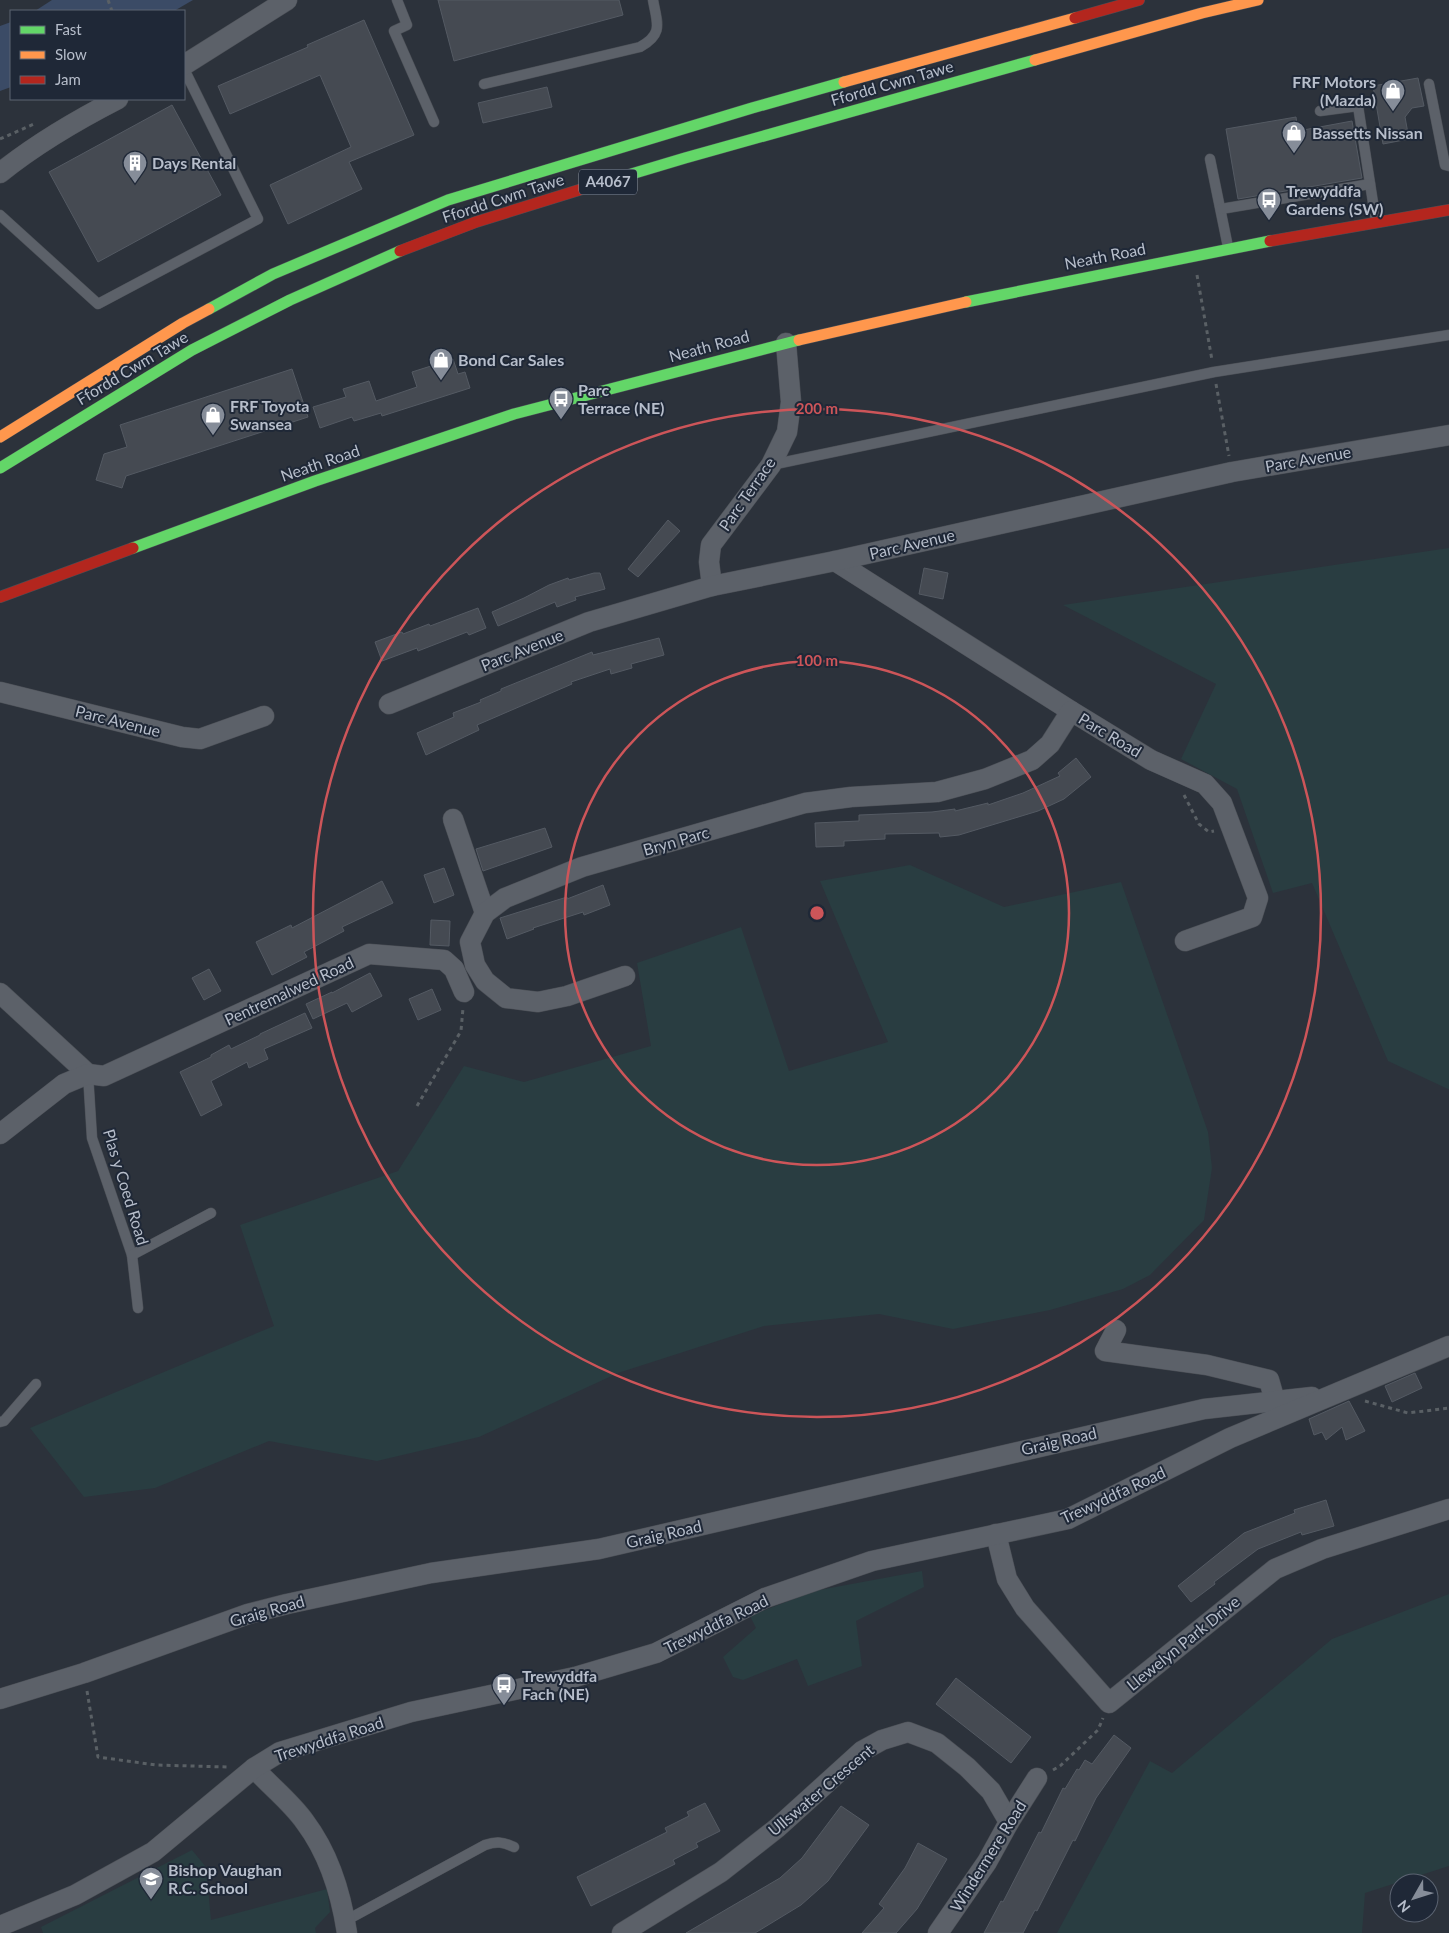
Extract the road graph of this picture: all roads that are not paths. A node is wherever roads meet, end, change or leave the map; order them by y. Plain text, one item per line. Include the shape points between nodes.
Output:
1 (287, 0) edge
2 (397, 0) edge
3 (653, 0) edge
4 (1139, 0) edge
5 (1258, 0) edge
6 (185, 64) edge
7 (185, 71) edge
8 (484, 84) dead end
9 (1429, 84) dead end
10 (116, 100) edge
11 (1320, 112) dead end
12 (434, 122) dead end
13 (1210, 159) dead end
14 (1449, 166) edge
15 (0, 173) edge
16 (1370, 184) junction
17 (1221, 209) junction
18 (1449, 210) edge
19 (0, 215) edge
20 (1376, 223) junction
21 (1228, 248) junction
22 (1449, 335) edge
23 (786, 343) junction
24 (1449, 435) edge
25 (0, 437) edge
26 (771, 465) junction
27 (0, 468) edge
28 (835, 561) junction
29 (712, 586) junction
30 (0, 597) edge
31 (0, 692) edge
32 (389, 704) dead end
33 (1071, 711) junction
34 (264, 716) dead end
35 (453, 819) dead end
36 (484, 913) junction
37 (1185, 941) dead end
38 (624, 976) dead end
39 (464, 992) road end
40 (0, 994) edge
41 (88, 1074) junction
42 (0, 1134) edge
43 (211, 1213) dead end
44 (132, 1255) junction
45 (138, 1308) dead end
46 (1116, 1330) dead end
47 (1449, 1346) edge
48 (36, 1384) dead end
49 (1342, 1391) junction
50 (1275, 1401) junction
51 (0, 1422) edge
52 (1449, 1509) edge
53 (996, 1534) junction
54 (0, 1699) edge
55 (254, 1768) junction
56 (1037, 1778) road end
57 (1009, 1822) junction
58 (514, 1847) dead end
59 (0, 1926) edge
60 (346, 1927) edge
61 (622, 1933) edge
62 (938, 1933) edge

1 - 6 street
2 - 12 lane via 407,25 394,31
3 - 8 lane via 658,27 649,42 640,47
4 - 25 main road, Ffordd Cwm Tawe / A4067 via 752,108 448,200 273,274 183,323
5 - 27 main road, Ffordd Cwm Tawe / A4067 via 1008,66 685,158 476,222 380,259 192,350
7 - 19 lane via 258,219 98,304
9 - 14 lane via 1445,165
10 - 15 street via 83,117
11 - 16 lane via 1358,106
13 - 17 lane
16 - 17 lane
16 - 20 lane
17 - 21 lane
18 - 20 main road, Neath Road
20 - 21 main road, Neath Road
21 - 23 main road, Neath Road via 982,298
22 - 26 lane via 1214,372
23 - 26 street, Parc Terrace via 791,402 787,432
23 - 30 main road, Neath Road via 514,414 315,481
24 - 28 street, Parc Avenue via 1232,472
26 - 29 street, Parc Terrace via 711,545
28 - 29 street, Parc Avenue
28 - 33 street, Parc Road
29 - 32 street, Parc Avenue via 589,622
31 - 34 street, Parc Avenue via 200,739
33 - 36 street, Bryn Parc via 1050,744 1032,760 986,779 937,792 851,796 805,803 582,867 505,898
33 - 37 street, Parc Road via 1151,760 1205,784 1222,803 1258,898 1252,917
35 - 36 street
36 - 38 street, Bryn Parc via 470,942 474,965 485,982 506,998 538,1002 567,996
39 - 41 street, Pentremalwed Road via 454,969 444,960 370,954 104,1076
40 - 41 street
41 - 42 street, Pentremalwed Road via 64,1084
41 - 44 lane, Plas y Coed Road via 92,1138
43 - 44 lane
44 - 45 lane, Plas y Coed Road
46 - 50 street via 1105,1351 1207,1365 1269,1380
47 - 49 street, Trewyddfa Road
48 - 51 lane
49 - 50 street, Graig Road
49 - 53 street, Trewyddfa Road via 1230,1438 1068,1519
50 - 54 street, Graig Road via 1204,1408 599,1549 488,1564 365,1586 248,1614 84,1673
52 - 53 street, Llewelyn Park Drive via 1322,1550 1275,1569 1109,1703 1025,1608 1008,1579
53 - 55 street, Trewyddfa Road via 872,1561 765,1598 656,1653 575,1677 411,1712 280,1752
55 - 59 street, Trewyddfa Road via 153,1852 75,1895
55 - 60 street via 304,1820 320,1845 334,1876
56 - 57 street, Windermere Road
57 - 61 street, Ullswater Crescent via 991,1791 967,1767 937,1743 908,1732 862,1750 777,1828 721,1872
57 - 62 street, Windermere Road via 988,1862
58 - 60 lane via 504,1842 485,1845

